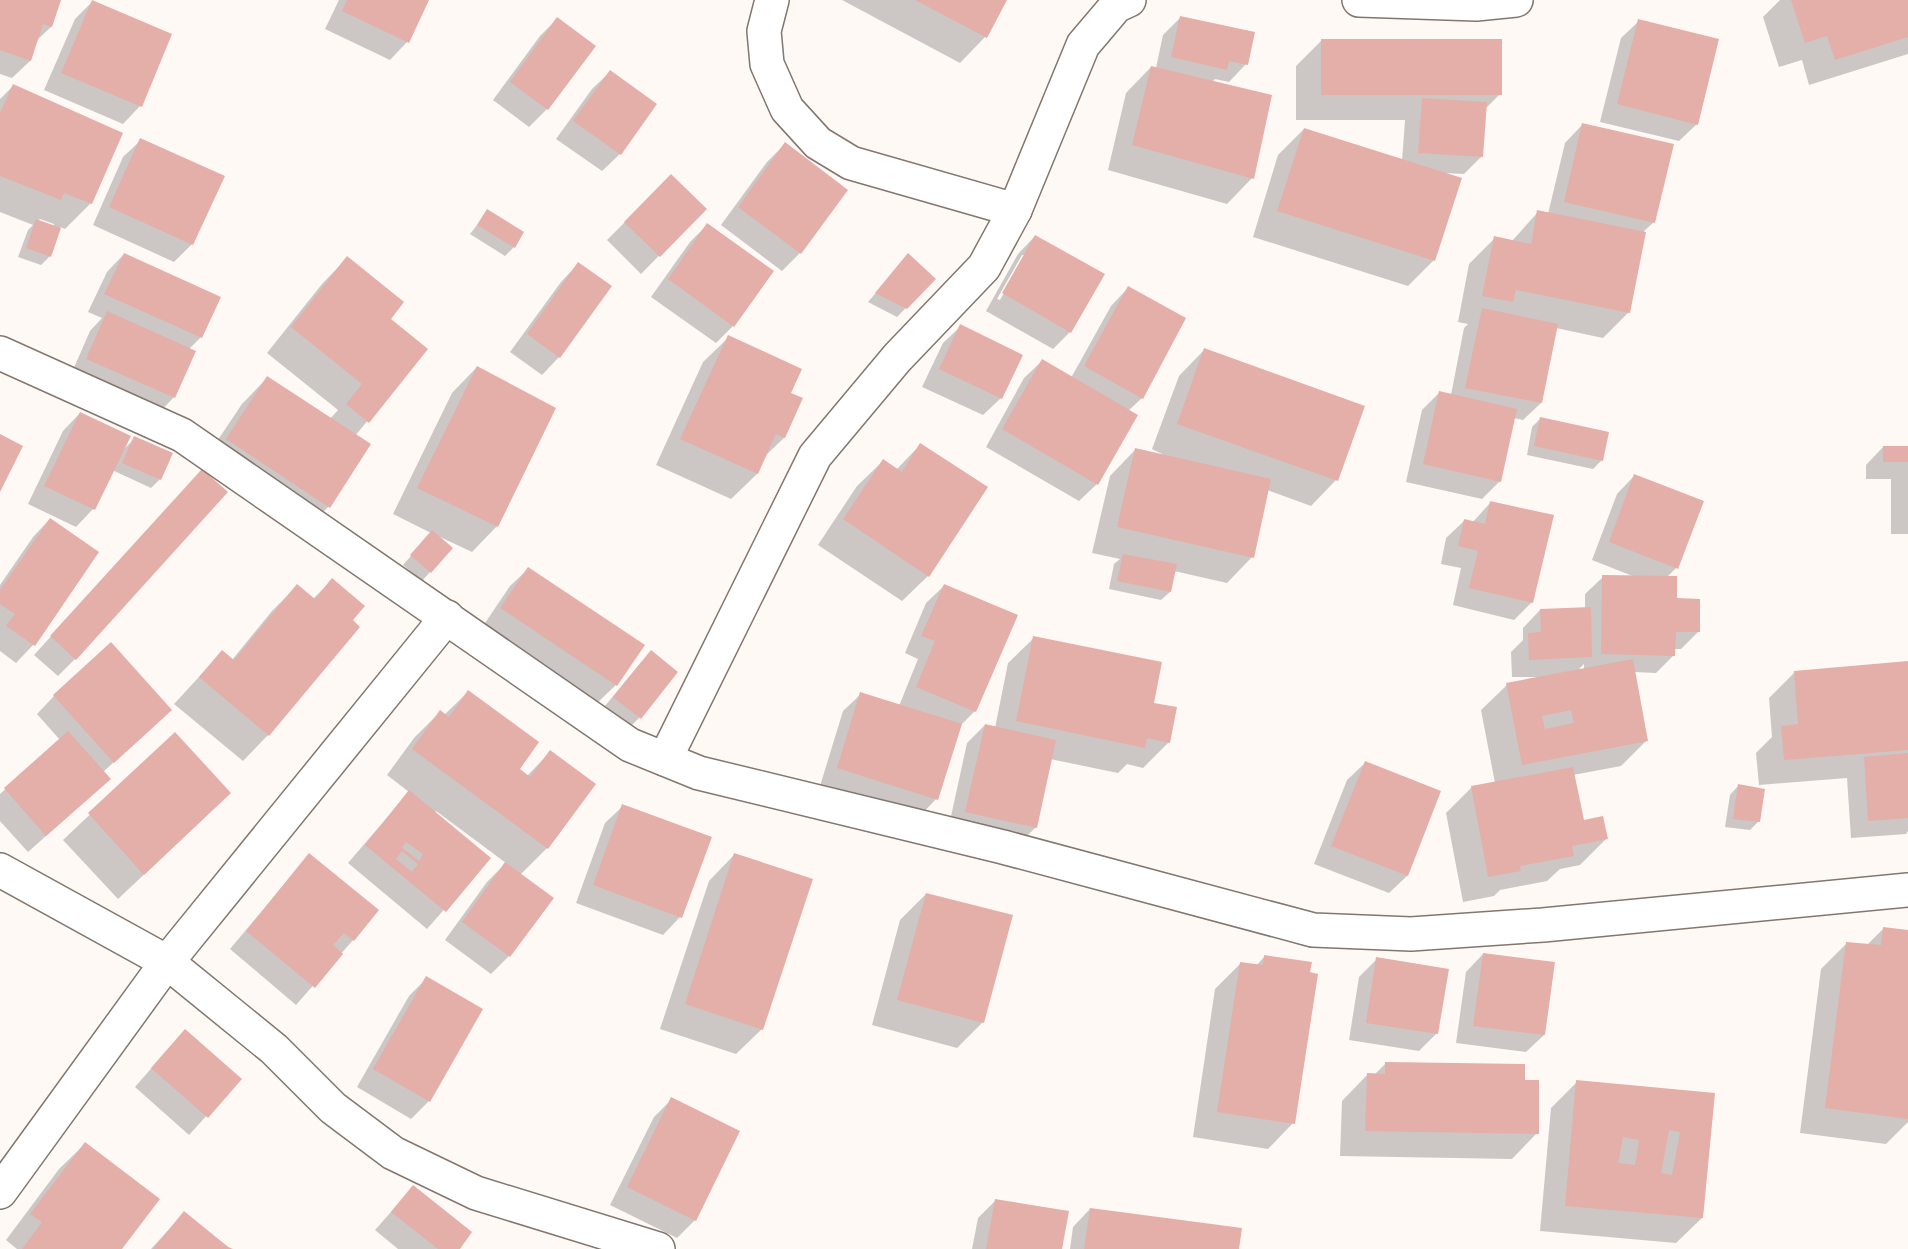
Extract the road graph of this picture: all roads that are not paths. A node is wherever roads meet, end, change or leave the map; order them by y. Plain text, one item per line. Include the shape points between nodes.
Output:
1 (771, 0) edge
2 (1129, 0) edge
3 (1359, 0) edge
4 (1516, 0) edge
5 (1016, 210) junction
6 (0, 353) edge
7 (447, 617) junction
8 (665, 759) junction
9 (0, 870) edge
10 (1908, 890) edge
11 (167, 962) junction
12 (0, 1192) edge
13 (658, 1249) edge

1 - 5 street via 764,31 767,64 787,109 818,143 851,163
2 - 5 street via 1116,6 1083,45
3 - 4 street via 1476,4
5 - 8 street via 984,267 897,358 815,456
6 - 7 street via 182,435
7 - 8 street via 630,745
7 - 11 street
8 - 10 street via 699,773 1003,847 1312,930 1410,934 1521,927
9 - 11 street
11 - 12 street
11 - 13 street via 274,1049 333,1108 393,1153 476,1193

